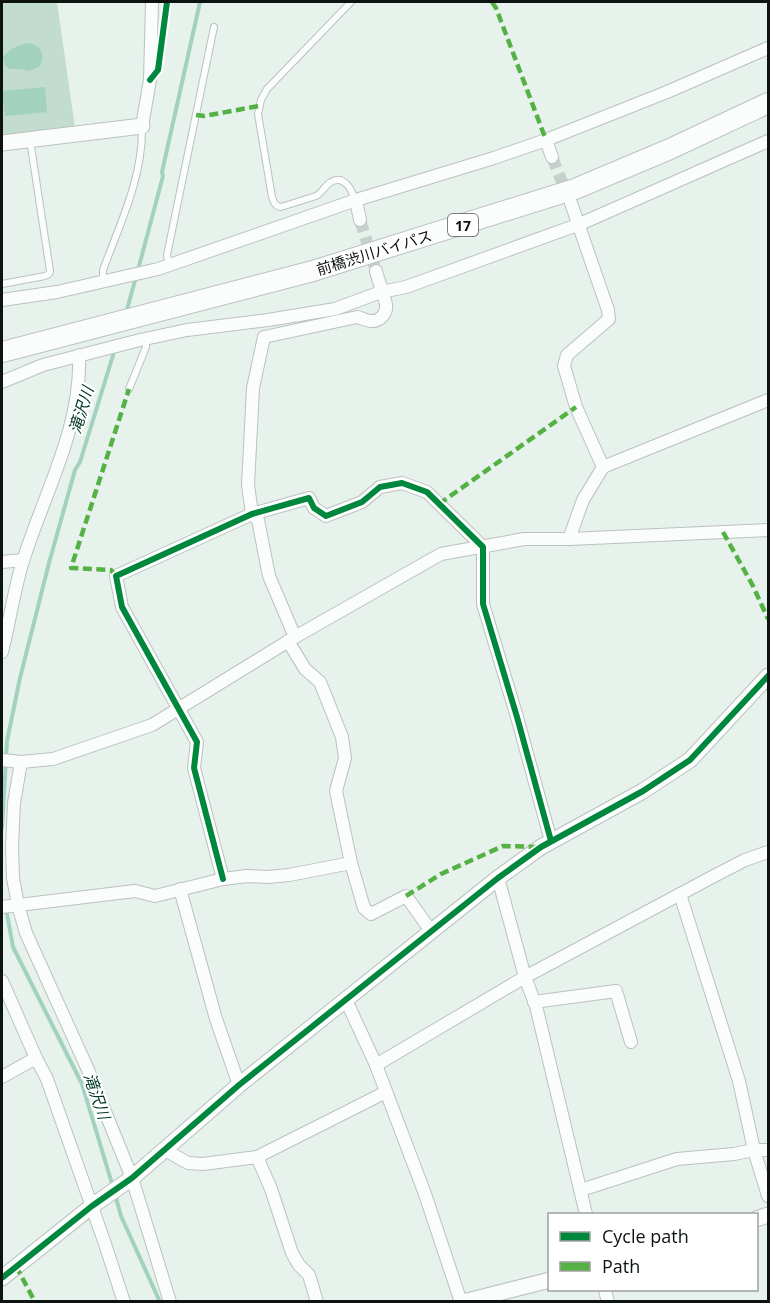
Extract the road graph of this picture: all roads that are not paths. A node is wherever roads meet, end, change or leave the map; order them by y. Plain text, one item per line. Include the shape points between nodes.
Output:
1 (152, 2) edge
2 (351, 2) edge
3 (214, 27) dead end
4 (768, 48) edge
5 (766, 104) edge
6 (142, 126) junction
7 (30, 140) junction
8 (546, 140) junction
9 (768, 141) edge
10 (2, 143) edge
11 (552, 157) tunnel mouth
12 (356, 200) junction
13 (571, 203) tunnel mouth
14 (360, 220) tunnel mouth
15 (579, 224) junction
16 (164, 267) junction
17 (376, 271) tunnel mouth
18 (107, 281) junction
19 (2, 284) edge
20 (381, 292) junction
21 (2, 300) edge
22 (143, 340) junction
23 (2, 352) edge
24 (85, 354) junction
25 (2, 382) edge
26 (129, 389) dead end
27 (768, 400) edge
28 (603, 467) junction
29 (252, 514) junction
30 (768, 530) edge
31 (569, 539) junction
32 (483, 547) junction
33 (23, 560) junction
34 (2, 562) edge
35 (292, 639) junction
36 (2, 652) edge
37 (768, 676) edge
38 (179, 708) junction
39 (2, 760) edge
40 (18, 761) junction
41 (551, 841) junction
42 (768, 852) edge
43 (351, 863) junction
44 (498, 878) junction
45 (223, 879) junction
46 (180, 890) junction
47 (680, 894) junction
48 (11, 906) edge
49 (431, 931) junction
50 (525, 977) junction
51 (2, 981) edge
52 (346, 1000) junction
53 (534, 1002) junction
54 (631, 1042) dead end
55 (36, 1058) junction
56 (376, 1065) junction
57 (2, 1077) edge
58 (239, 1085) junction
59 (386, 1092) junction
60 (165, 1150) junction
61 (754, 1150) junction
62 (768, 1150) edge
63 (257, 1157) junction
64 (132, 1178) junction
65 (581, 1190) junction
66 (768, 1196) edge
67 (92, 1206) junction
68 (586, 1213) edge
69 (2, 1278) edge
70 (548, 1280) edge
71 (124, 1302) edge
72 (170, 1302) edge
73 (317, 1302) edge
74 (462, 1302) edge

1 - 6 street via 150,80
2 - 12 lane via 267,89 258,114 277,207 321,194 335,180 348,184
3 - 16 lane
4 - 8 street
5 - 23 highway, 前橋渋川バイパス / 17 via 574,189 313,271
6 - 7 street
6 - 18 lane via 133,186 103,270
7 - 10 street
7 - 19 lane via 50,272
8 - 11 street
8 - 12 street
9 - 15 street
12 - 14 street
12 - 16 street
13 - 15 street
15 - 20 street via 406,287
15 - 28 street via 609,319 567,355 564,366 576,407
16 - 18 street
17 - 20 street
18 - 21 street
20 - 22 street via 335,309
20 - 29 street via 386,305 376,321 357,316 264,337 253,388 248,485
22 - 24 street
22 - 26 lane via 146,347
24 - 25 street via 43,365
24 - 33 street via 74,414
27 - 28 street
28 - 31 street via 583,500
29 - 32 street via 309,498 314,508 326,516 362,502 380,487 402,483 427,492
29 - 35 street via 258,520 269,576
29 - 38 street via 116,576 122,607
30 - 31 street
31 - 32 street via 524,539
32 - 35 street via 441,554
32 - 41 street via 483,604
33 - 34 street
33 - 36 street
35 - 38 street
35 - 43 street via 305,669 320,682 342,737 345,758 336,791
37 - 41 street via 690,760 643,792
38 - 40 street via 152,725 53,759
38 - 45 street via 197,742 194,768
39 - 40 street
40 - 48 street
41 - 44 street
42 - 47 street
43 - 45 street via 290,875
43 - 49 street via 364,908 371,914 406,896
44 - 49 street
44 - 50 street
45 - 46 street
46 - 48 street via 155,896 135,891
46 - 58 street
47 - 50 street
47 - 61 street via 739,1081
48 - 64 street via 89,1072
49 - 52 street
50 - 53 street
50 - 56 street
51 - 55 street
52 - 56 street
52 - 58 street
53 - 54 street via 616,991
53 - 65 street
55 - 57 street
55 - 67 street
56 - 59 street
58 - 60 street
59 - 63 street
59 - 74 street
60 - 63 street via 188,1163
60 - 64 street
61 - 62 street
61 - 65 street via 677,1159
61 - 66 street
63 - 73 street via 292,1253 309,1275
64 - 67 street
64 - 72 street
65 - 68 street
67 - 69 street
67 - 71 street
70 - 74 street

